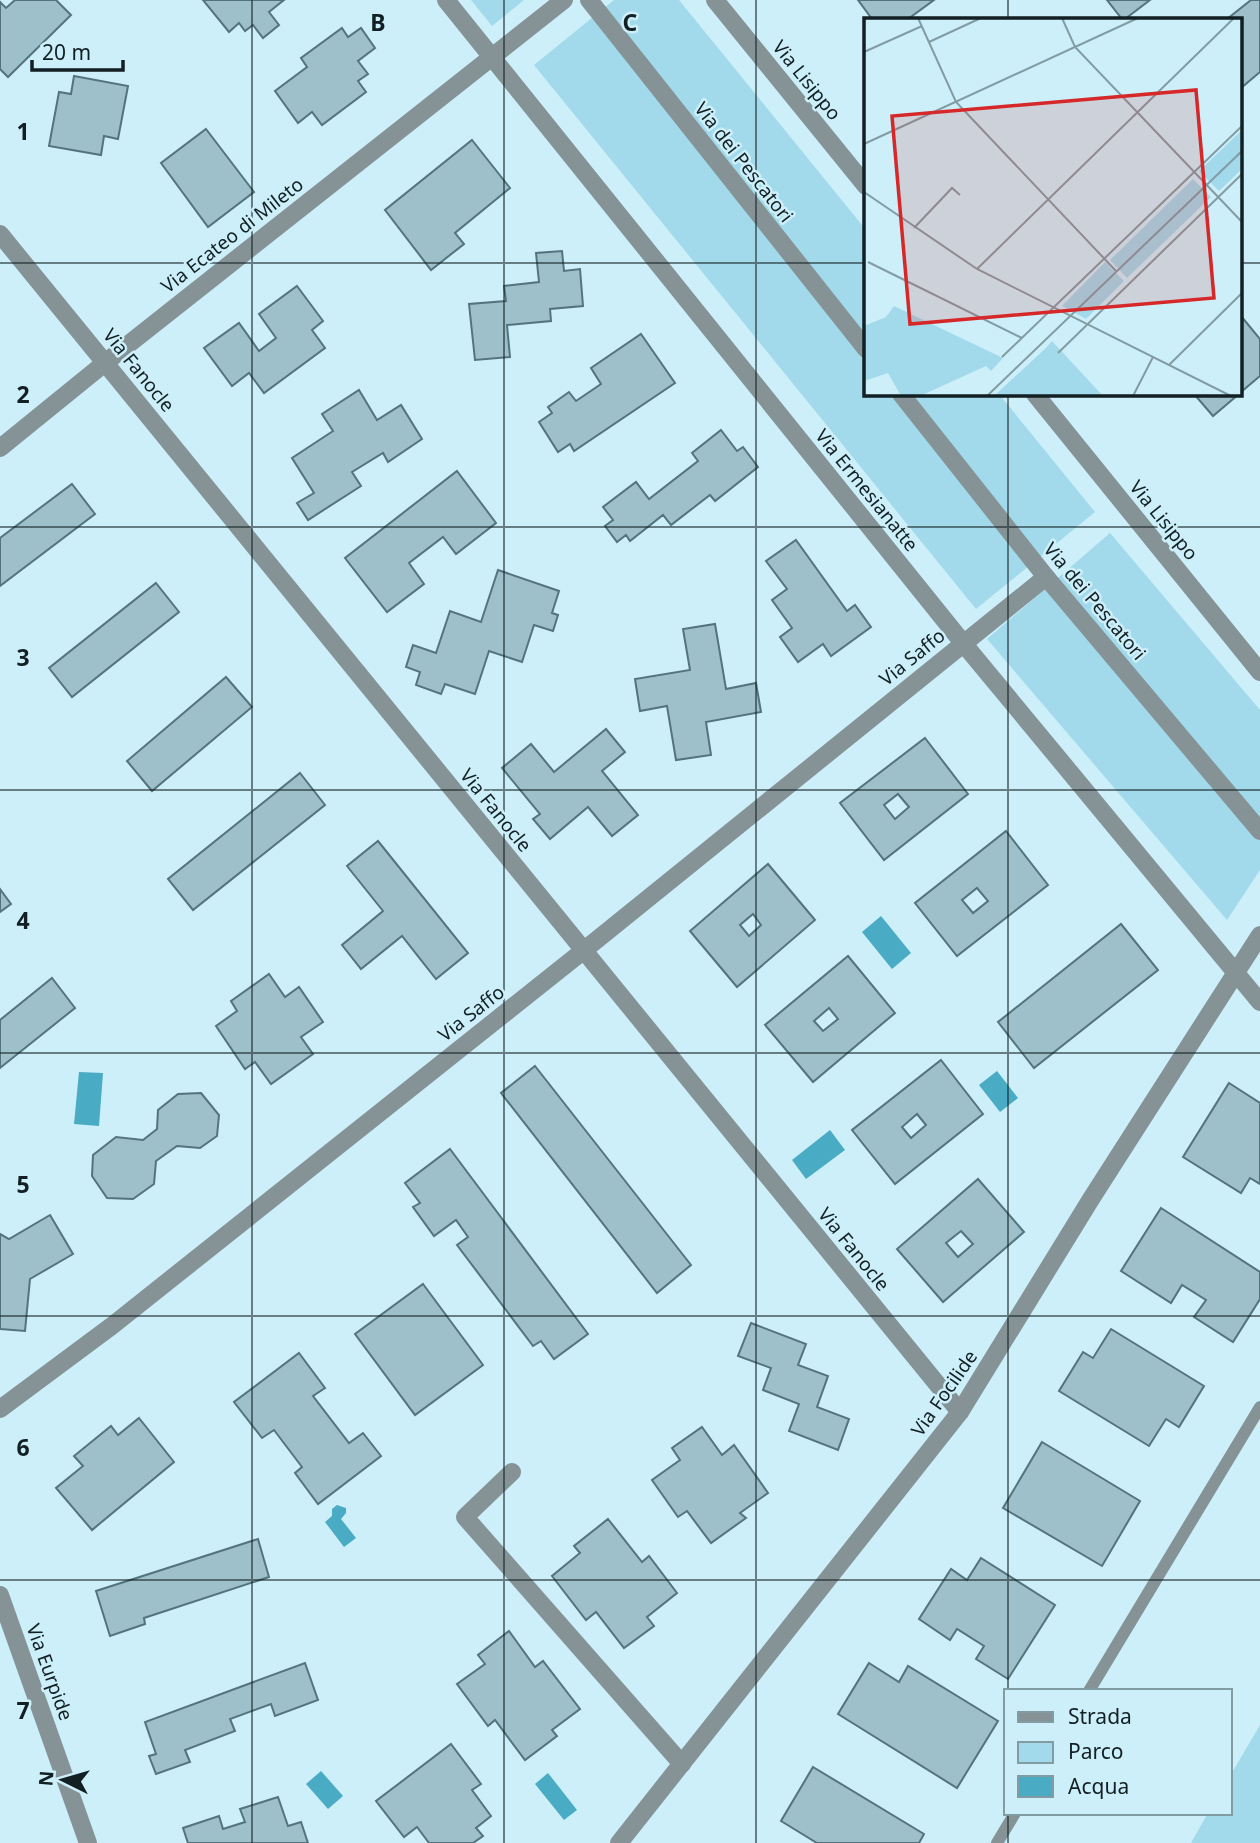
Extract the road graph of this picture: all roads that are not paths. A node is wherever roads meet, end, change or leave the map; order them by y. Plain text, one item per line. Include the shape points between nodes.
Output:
1 (446, 0) edge
2 (564, 0) edge
3 (589, 0) edge
4 (715, 0) edge
5 (491, 57) junction
6 (864, 184) edge
7 (0, 234) edge
8 (864, 346) edge
9 (106, 362) junction
10 (903, 396) edge
11 (1037, 396) edge
12 (0, 448) edge
13 (1046, 577) junction
14 (963, 643) junction
15 (1260, 672) edge
16 (1260, 831) edge
17 (1260, 935) edge
18 (583, 951) junction
19 (1237, 973) junction
20 (1260, 1002) edge
21 (1260, 1407) edge
22 (0, 1409) edge
23 (960, 1412) junction
24 (512, 1472) dead end
25 (0, 1595) edge
26 (1090, 1689) edge
27 (682, 1764) junction
28 (1014, 1815) edge
29 (88, 1843) edge
30 (619, 1843) edge
31 (997, 1843) edge

1 - 5 street, Via Ermesianatte
2 - 5 street, Via Ecateo di Mileto
3 - 8 street, Via dei Pescatori
4 - 6 street, Via Lisippo
5 - 9 street, Via Ecateo di Mileto
5 - 14 street, Via Ermesianatte
7 - 9 street, Via Fanocle
9 - 12 street, Via Ecateo di Mileto
9 - 18 street, Via Fanocle
10 - 13 street, Via dei Pescatori
11 - 15 street, Via Lisippo
13 - 14 street, Via Saffo
13 - 16 street, Via dei Pescatori
14 - 18 street, Via Saffo
14 - 19 street, Via Ermesianatte
17 - 19 street, Via Focilide
18 - 22 street, Via Saffo via 113,1325
18 - 23 street, Via Fanocle
19 - 20 street, Via Ermesianatte
19 - 23 street, Via Focilide
21 - 26 lane
23 - 27 street, Via Focilide
24 - 27 street via 465,1517
25 - 29 street, Via Eurpide
27 - 30 street, Via Focilide
28 - 31 lane

